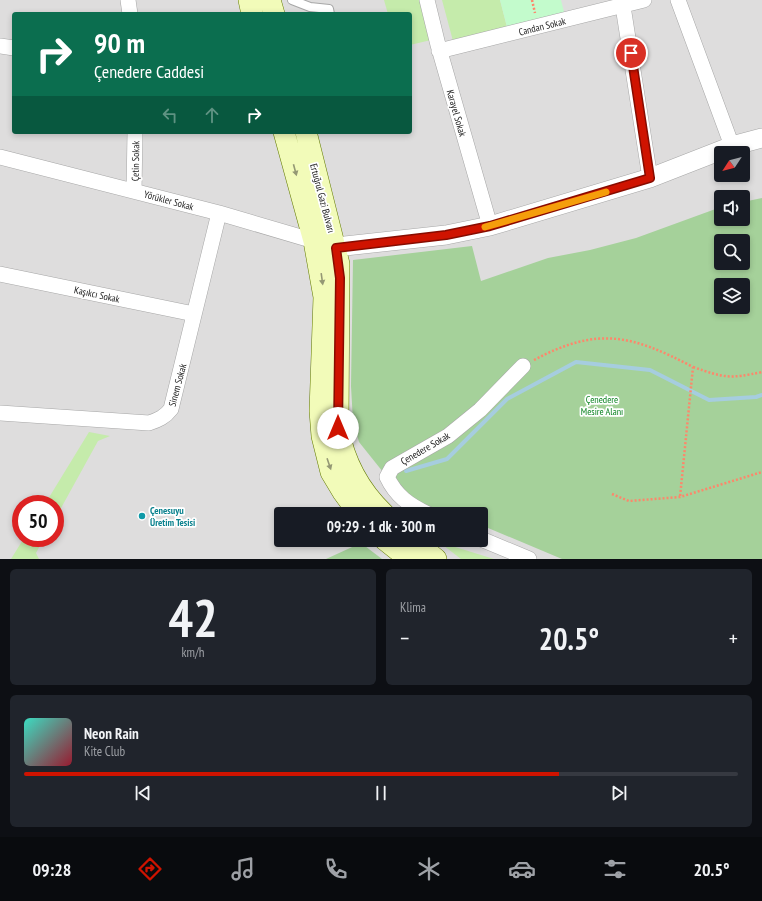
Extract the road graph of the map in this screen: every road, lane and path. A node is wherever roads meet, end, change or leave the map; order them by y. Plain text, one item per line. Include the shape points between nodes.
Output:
1 (128, 0) edge
2 (249, 0) edge
3 (270, 0) edge
4 (292, 0) edge
5 (427, 0) edge
6 (532, 0) edge
7 (644, 0) edge
8 (678, 0) edge
9 (623, 3) edge
10 (130, 12) edge
11 (252, 12) edge
12 (273, 12) edge
13 (330, 12) edge
14 (536, 19) dead end
15 (0, 46) edge
16 (12, 48) edge
17 (439, 51) junction
18 (135, 134) edge
19 (285, 134) edge
20 (307, 134) edge
21 (762, 138) edge
22 (732, 146) joint
23 (714, 153) edge
24 (0, 157) edge
25 (650, 178) junction
26 (134, 191) junction
27 (219, 213) junction
28 (490, 226) junction
29 (314, 241) junction
30 (336, 248) junction
31 (0, 274) edge
32 (194, 314) junction
33 (523, 366) joint
34 (693, 367) junction
35 (762, 372) edge
36 (0, 413) edge
37 (762, 472) edge
38 (612, 494) dead end
39 (680, 498) junction
40 (354, 507) edge
41 (378, 507) edge
42 (413, 507) edge
43 (488, 542) edge
44 (394, 547) edge
45 (421, 547) edge
46 (409, 559) edge
47 (436, 559) edge
48 (529, 559) edge

1 - 10 street
2 - 11 main road
3 - 12 main road
4 - 13 lane via 310,7 329,9
5 - 17 street, Karayel Sokak
6 - 14 path
7 - 9 street, Candan Sokak
8 - 22 street
9 - 17 street, Candan Sokak
9 - 25 street
15 - 16 street
17 - 28 street, Karayel Sokak
18 - 26 street, Çetin Sokak
19 -> 29 main road, Ertuğrul Gazi Bulvarı
20 - 30 main road, Ertuğrul Gazi Bulvarı
21 - 22 street
23 - 25 street
24 - 26 street, Yörükler Sokak
25 - 28 street
26 - 27 street, Yörükler Sokak
27 - 29 street, Yörükler Sokak
27 - 32 street, Sinem Sokak
28 - 30 street via 446,235
29 - 30 street, Yörükler Sokak
29 -> 40 main road, Ertuğrul Gazi Bulvarı via 322,274 324,297 320,411 322,436 331,472
30 - 41 main road, Ertuğrul Gazi Bulvarı via 340,278 338,428 341,447 348,466 359,484
31 - 32 street, Kaşıkcı Sokak
32 - 36 street, Sinem Sokak via 171,409 158,420 135,423
33 - 34 path via 550,352 600,338 629,340 662,351
33 - 42 street, Çenedere Sokak via 480,410 448,436 392,468 387,477 393,490
34 - 35 path via 722,377 739,377
34 - 39 path
37 - 39 path
38 - 39 path via 629,501
43 - 48 street
44 - 46 main road
45 - 47 main road

